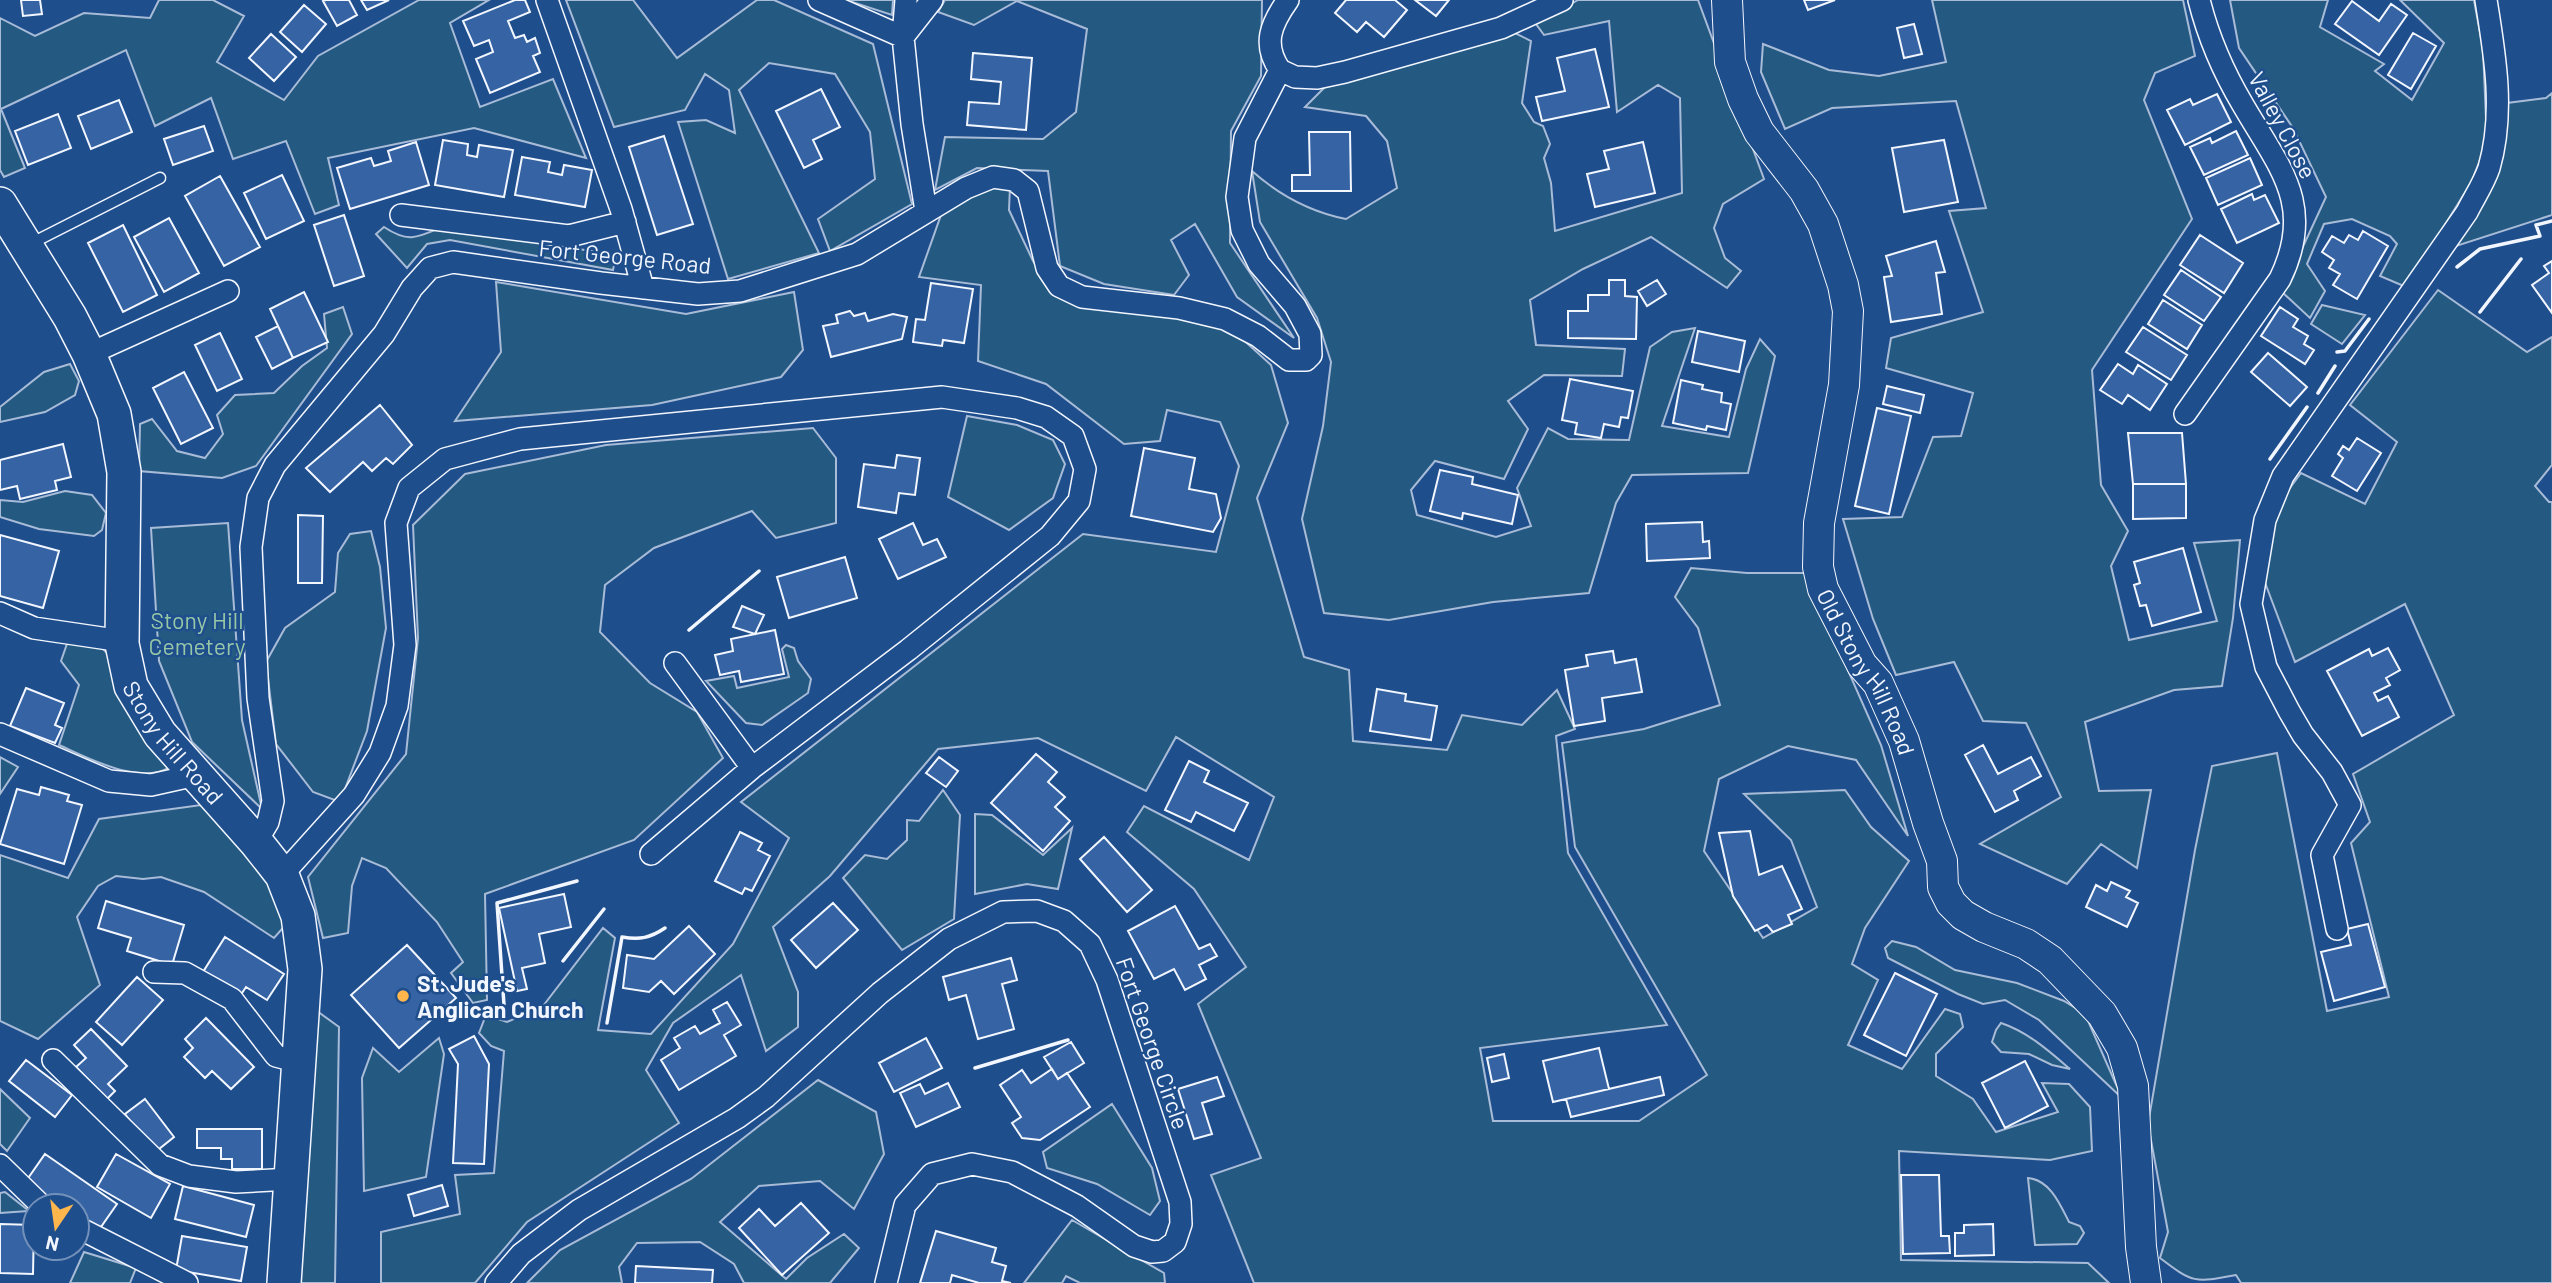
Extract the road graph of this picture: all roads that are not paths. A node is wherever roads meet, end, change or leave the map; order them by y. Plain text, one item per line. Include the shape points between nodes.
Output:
1 (547, 0) edge
2 (819, 0) edge
3 (906, 0) edge
4 (932, 0) edge
5 (1288, 0) edge
6 (1562, 0) edge
7 (1727, 0) edge
8 (2199, 0) edge
9 (2486, 0) edge
10 (903, 37) junction
11 (1280, 70) junction
12 (160, 178) dead end
13 (0, 204) edge
14 (926, 211) junction
15 (401, 215) dead end
16 (625, 222) junction
17 (27, 245) junction
18 (643, 288) junction
19 (228, 291) dead end
20 (89, 354) junction
21 (2185, 414) dead end
22 (0, 613) edge
23 (122, 640) junction
24 (675, 663) dead end
25 (0, 734) edge
26 (752, 768) junction
27 (196, 775) junction
28 (256, 842) junction
29 (651, 854) dead end
30 (282, 875) junction
31 (2337, 929) dead end
32 (154, 972) dead end
33 (53, 1060) dead end
34 (299, 1062) junction
35 (0, 1165) edge
36 (291, 1179) junction
37 (28, 1192) edge
38 (91, 1234) edge
39 (187, 1283) edge
40 (284, 1283) edge
41 (496, 1283) edge
42 (886, 1283) edge
43 (2146, 1283) edge

1 - 16 street
2 - 10 street
3 - 10 street
4 - 10 street
5 - 11 street via 1276,17 1270,39 1271,57
6 - 11 street via 1501,28 1345,72 1317,78 1295,77
7 - 43 street, Old Stony Hill Road via 1730,62 1744,99 1759,132 1804,190 1823,224 1848,311 1844,384 1819,523 1818,567 1823,589 1863,665 1878,683 1904,741 1951,903 1963,915 2050,960 2102,1014 2122,1048 2133,1086
8 - 21 street, Valley Close via 2228,76 2287,182 2295,209 2295,236 2280,279
9 - 31 street via 2498,111 2488,171 2467,212 2283,476 2259,548 2251,604 2266,667 2289,712 2350,805 2322,855
10 - 14 street
11 - 14 street, Fort George Road via 1245,138 1237,197 1242,230 1259,264 1295,306 1310,334 1311,355 1306,360 1289,360 1225,319 1178,308 1082,297 1059,286 1047,268 1028,191 1014,180 993,177
12 - 17 lane
13 - 17 main road, Stony Hill Road
14 - 18 street, Fort George Road via 857,254 740,291 698,294
15 - 16 street via 569,236
16 - 18 street
17 - 20 main road, Stony Hill Road
18 - 28 street, Fort George Road via 453,262 430,268 384,334 275,465 258,498 251,547 258,698 272,801 268,822
19 - 20 street
20 - 23 main road, Stony Hill Road via 114,414 124,472
22 - 23 street via 34,628
23 - 27 main road, Stony Hill Road via 131,686 160,734
24 - 26 street
25 - 27 street via 109,781 150,785
26 - 29 street
26 - 30 street via 1050,536 1079,501 1085,469 1073,436 1046,417 1017,408 942,397 520,439 445,459 409,488 396,523 405,645 397,706 380,753 354,795
27 - 28 main road, Stony Hill Road
28 - 30 main road, Stony Hill Road
30 - 34 main road, Stony Hill Road via 298,916 305,969
32 - 34 street via 185,973 232,999 276,1056
33 - 36 street via 160,1165 189,1176 236,1182
34 - 36 main road, Stony Hill Road
35 - 37 street
36 - 40 main road, Stony Hill Road
38 - 39 street
41 - 42 street, Fort George Circle via 521,1254 579,1210 766,1097 880,993 949,939 1003,912 1037,911 1064,921 1090,944 1107,980 1180,1202 1181,1224 1175,1242 1163,1251 1134,1246 1077,1206 1012,1172 972,1164 932,1174 905,1205

